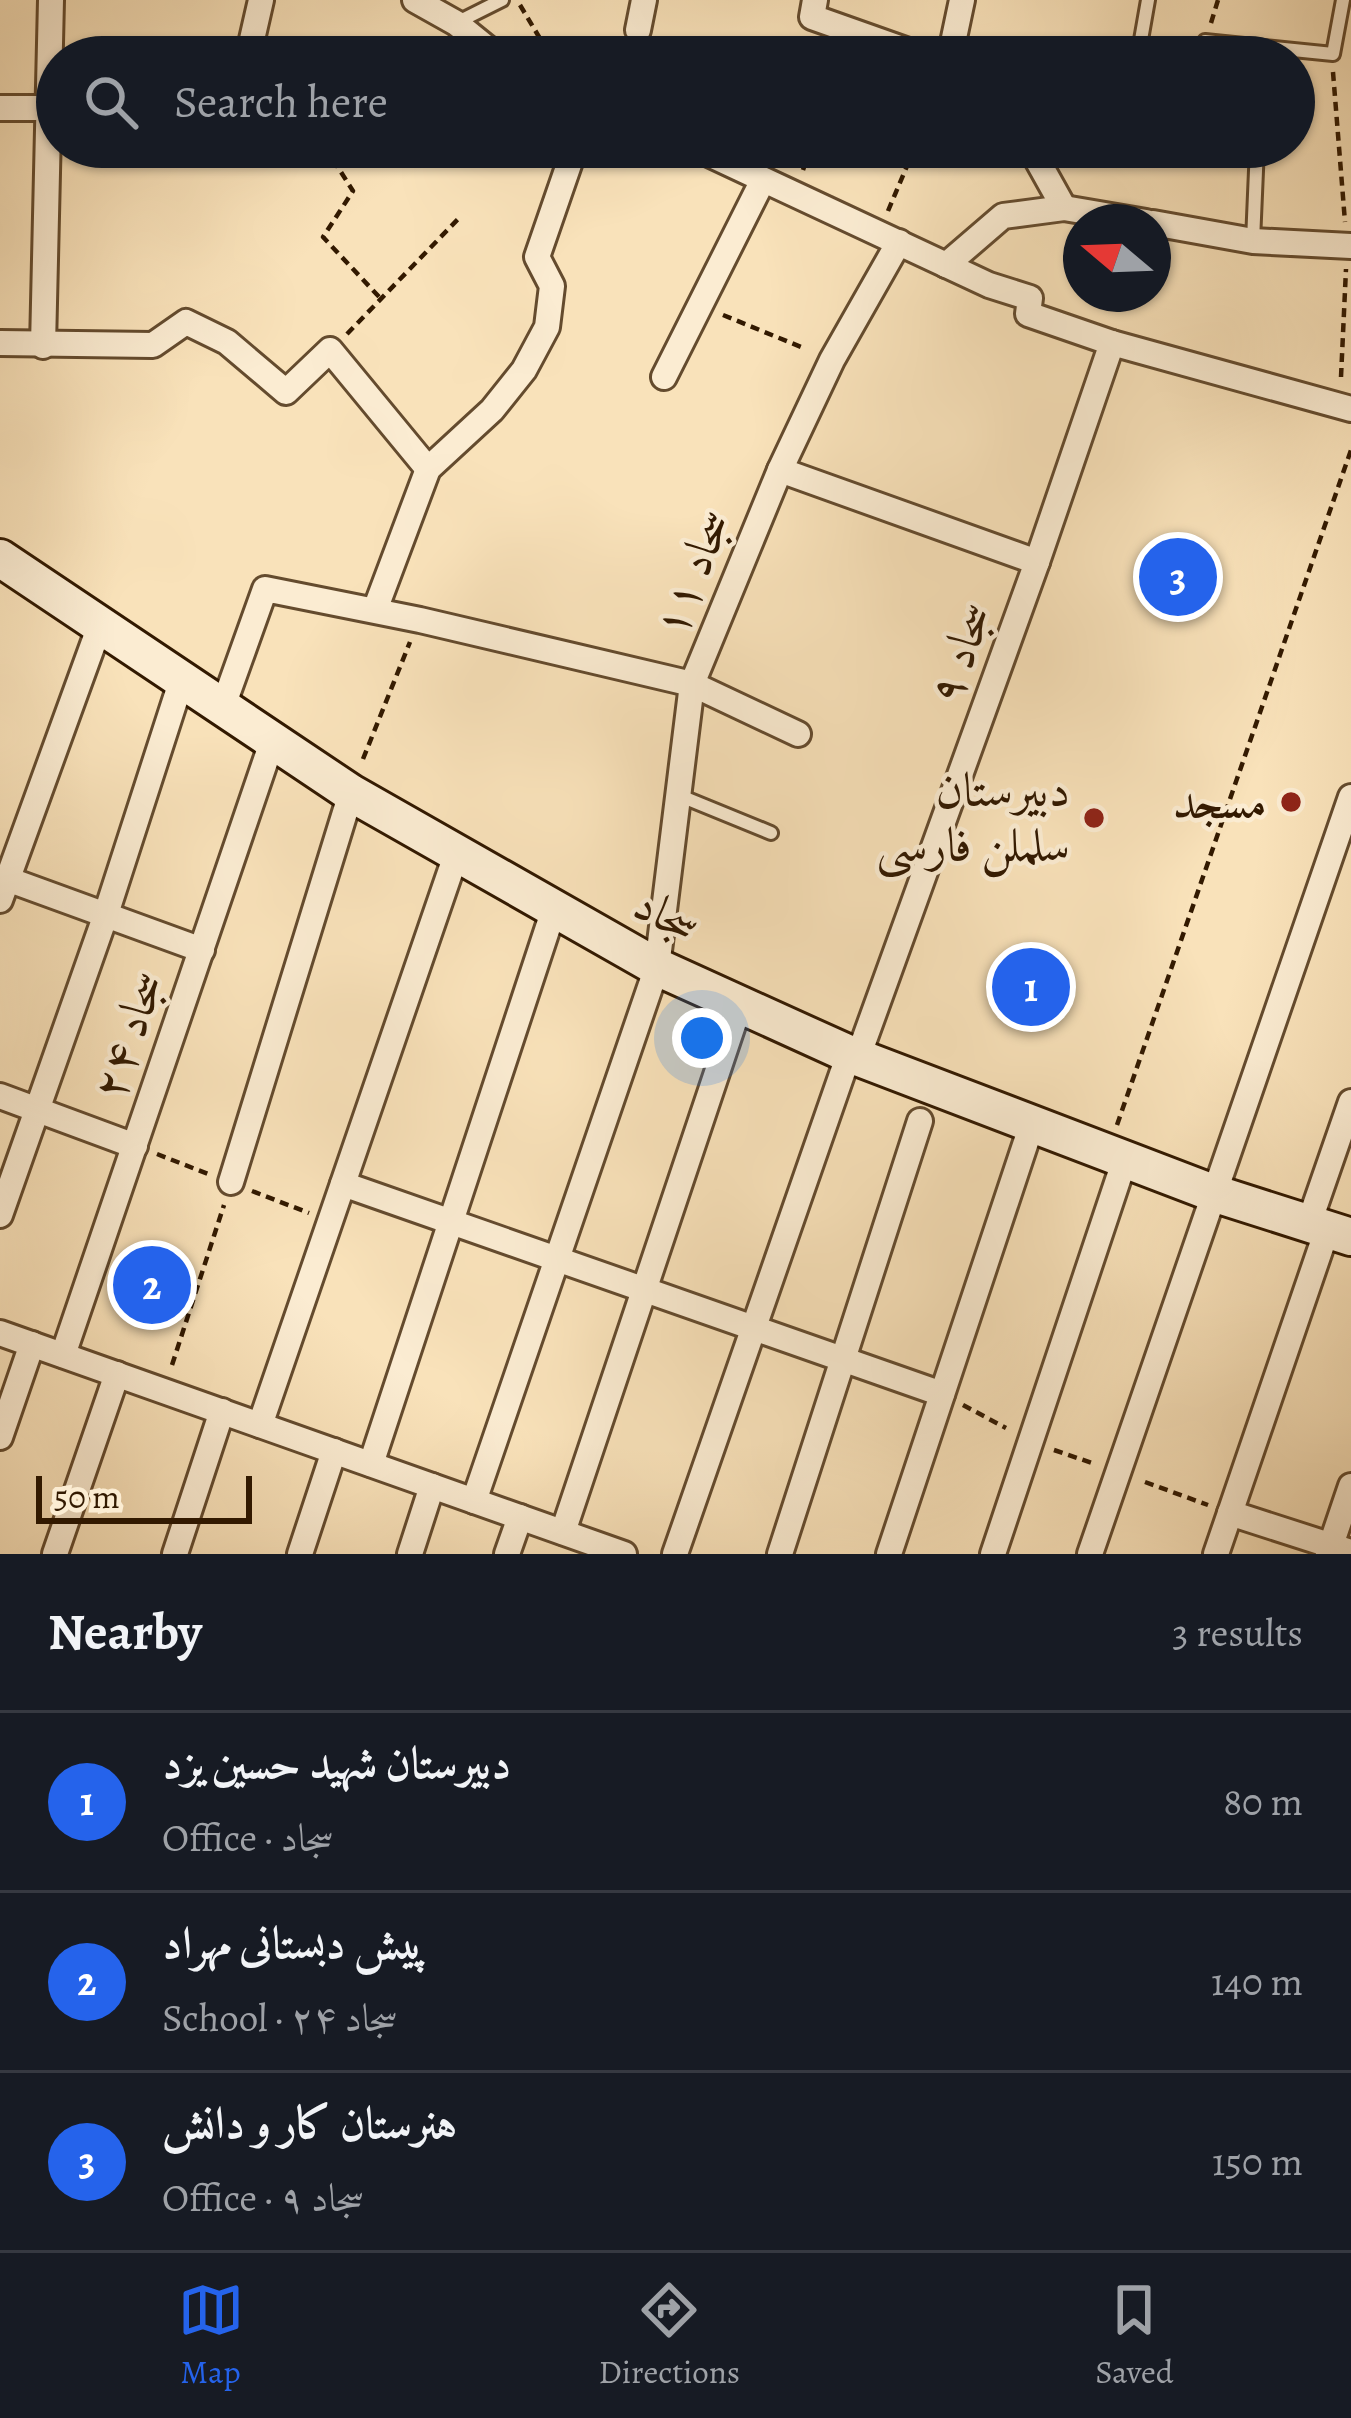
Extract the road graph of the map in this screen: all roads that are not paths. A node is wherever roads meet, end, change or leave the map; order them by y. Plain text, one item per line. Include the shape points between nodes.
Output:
1 (51, 0) edge
2 (261, 0) edge
3 (415, 0) edge
4 (502, 0) edge
5 (644, 0) edge
6 (815, 0) edge
7 (962, 0) edge
8 (1148, 0) edge
9 (1343, 0) edge
10 (456, 23) junction
11 (638, 30) dead end
12 (52, 36) edge
13 (253, 36) edge
14 (472, 36) edge
15 (864, 36) edge
16 (954, 36) edge
17 (1142, 36) edge
18 (1315, 52) edge
19 (0, 107) edge
20 (36, 108) edge
21 (50, 168) edge
22 (567, 168) edge
23 (738, 168) edge
24 (1042, 168) edge
25 (1256, 168) edge
26 (763, 180) junction
27 (1063, 206) edge
28 (1063, 208) edge
29 (1171, 227) edge
30 (889, 237) junction
31 (1253, 241) junction
32 (1349, 247) edge
33 (946, 265) junction
34 (0, 343) edge
35 (1112, 343) junction
36 (43, 346) junction
37 (664, 377) dead end
38 (1345, 407) edge
39 (428, 469) junction
40 (780, 470) junction
41 (1037, 562) junction
42 (2, 568) edge
43 (375, 610) junction
44 (99, 628) junction
45 (181, 682) junction
46 (692, 684) junction
47 (222, 709) junction
48 (798, 734) dead end
49 (272, 742) junction
50 (351, 793) junction
51 (677, 795) junction
52 (1351, 797) edge
53 (771, 833) dead end
54 (456, 855) junction
55 (4, 889) edge
56 (554, 909) junction
57 (104, 916) junction
58 (202, 950) junction
59 (657, 967) junction
60 (740, 1004) junction
61 (854, 1056) junction
62 (0, 1096) edge
63 (1351, 1102) edge
64 (38, 1110) junction
65 (920, 1121) dead end
66 (1032, 1124) junction
67 (135, 1146) junction
68 (1116, 1156) junction
69 (231, 1182) road end
70 (343, 1184) junction
71 (1213, 1193) junction
72 (0, 1215) edge
73 (451, 1222) junction
74 (1329, 1230) edge
75 (556, 1261) junction
76 (645, 1292) junction
77 (754, 1330) junction
78 (0, 1333) edge
79 (32, 1344) junction
80 (63, 1355) junction
81 (843, 1359) junction
82 (116, 1374) junction
83 (942, 1394) junction
84 (222, 1412) junction
85 (260, 1425) junction
86 (0, 1437) edge
87 (334, 1451) junction
88 (371, 1465) junction
89 (432, 1486) junction
90 (1351, 1486) edge
91 (474, 1501) junction
92 (1230, 1513) junction
93 (520, 1517) junction
94 (563, 1532) junction
95 (1336, 1550) edge
96 (55, 1554) edge
97 (175, 1554) edge
98 (300, 1554) edge
99 (410, 1554) edge
100 (507, 1554) edge
101 (624, 1554) edge
102 (675, 1554) edge
103 (780, 1554) edge
104 (889, 1554) edge
105 (993, 1554) edge
106 (1090, 1554) edge
107 (1216, 1554) edge

1 - 12 street
2 - 13 street
3 - 10 street
4 - 10 lane
5 - 11 street
6 - 15 street via 812,16
7 - 16 street
8 - 17 lane
9 - 18 lane via 1333,54
10 - 14 street
19 - 20 street
21 - 36 street
22 - 39 street via 537,257 551,286 547,327 492,410
23 - 26 street
24 - 27 street
25 - 31 lane
26 - 30 street
26 - 37 street
28 - 33 street via 1003,216
29 - 31 street
30 - 33 street
30 - 40 street, سجاد ۱۱
31 - 32 street
33 - 35 street via 1030,298 1028,314
34 - 36 street
35 - 38 street
35 - 41 street, سجاد ۹
36 - 39 street via 153,345 186,322 227,342 286,392 330,350
39 - 43 street
40 - 41 street
40 - 46 street, سجاد ۱۱
41 - 61 street, سجاد ۹
42 - 44 street, سجاد
43 - 46 street
43 - 47 street via 265,589
44 - 45 street, سجاد
44 - 55 street
45 - 47 street, سجاد
45 - 57 street
46 - 48 street
46 - 51 street, سجاد ۱۱
47 - 49 street, سجاد
49 - 50 street, سجاد
49 - 58 street, سجاد ۲۴
50 - 54 street, سجاد
50 - 69 street
51 - 53 lane
51 - 59 street, سجاد ۱۱
52 - 71 street
54 - 56 street, سجاد
54 - 70 street
55 - 57 street
56 - 59 street, سجاد
56 - 73 street
57 - 58 street
57 - 64 street
58 - 67 street, سجاد ۲۴
59 - 60 street, سجاد
59 - 75 street, سجاد ۱۱
60 - 61 street, سجاد
60 - 76 street
61 - 66 street, سجاد
61 - 77 street, سجاد ۹
62 - 64 street
63 - 74 street
64 - 67 street
64 - 72 street
65 - 81 street
66 - 68 street, سجاد
66 - 83 street
67 - 80 street, سجاد ۲۴
68 - 71 street, سجاد
68 - 105 street
70 - 73 street
70 - 85 street
71 - 74 street, سجاد
71 - 106 street
73 - 75 street
73 - 88 street
74 - 92 street
75 - 76 street
75 - 91 street, سجاد ۱۱
76 - 77 street
76 - 94 street
77 - 81 street
77 - 102 street, سجاد ۹
78 - 79 street
79 - 80 street
79 - 86 street
80 - 82 street
81 - 83 street
81 - 103 street
82 - 84 street
82 - 96 street
83 - 104 street
84 - 85 street
84 - 97 street
85 - 87 street
87 - 88 street
87 - 98 street
88 - 89 street
89 - 91 street
89 - 99 street
90 - 95 street
91 - 93 street
92 - 95 street
92 - 107 street
93 - 94 street
93 - 100 street
94 - 101 street

